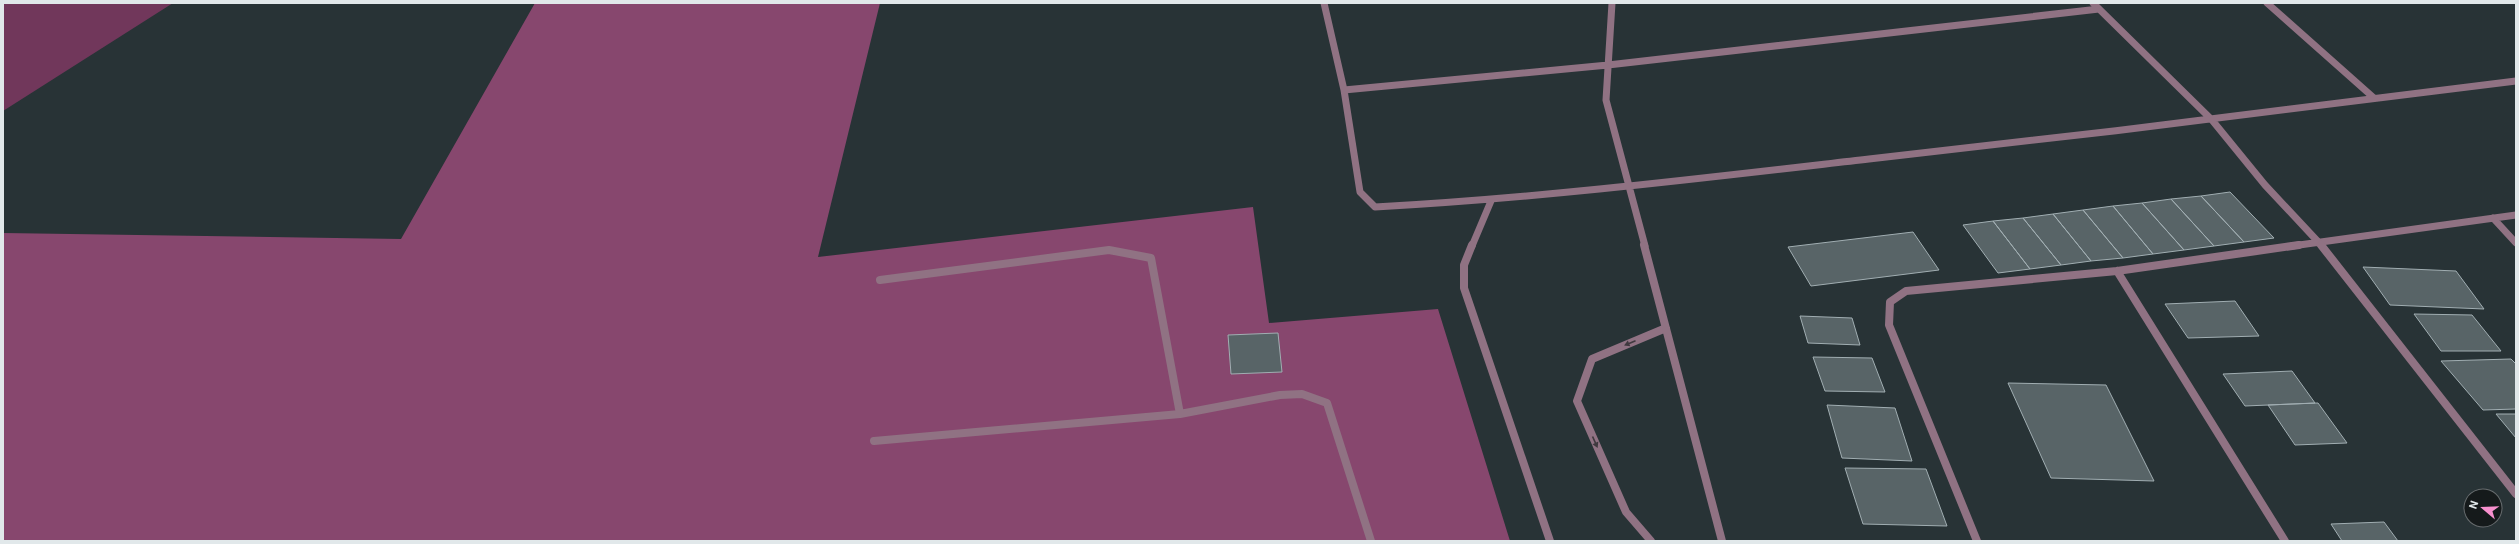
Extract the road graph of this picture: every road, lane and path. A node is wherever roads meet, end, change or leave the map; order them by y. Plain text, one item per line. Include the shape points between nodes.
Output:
1 (1324, 3) edge
2 (1612, 3) edge
3 (2093, 3) edge
4 (2267, 3) edge
5 (2099, 10) junction
6 (1608, 65) junction
7 (2516, 81) edge
8 (1344, 90) junction
9 (2374, 98) junction
10 (2212, 120) junction
11 (1629, 187) junction
12 (1491, 201) junction
13 (2516, 215) edge
14 (2493, 218) junction
15 (2319, 243) junction
16 (2516, 243) edge
17 (2117, 271) junction
18 (880, 280) dead end
19 (1666, 328) junction
20 (1180, 414) junction
21 (874, 441) dead end
22 (2516, 494) edge
23 (1371, 541) edge
24 (1550, 541) edge
25 (1651, 541) edge
26 (1722, 541) edge
27 (1977, 541) edge
28 (2285, 541) edge

1 - 8 street
2 - 6 street
3 - 5 street
4 - 9 street
5 - 6 street
5 - 10 street
6 - 8 street
6 - 11 street via 1606,100
7 - 9 street
8 - 12 street via 1360,192 1374,207
9 - 10 street
10 - 11 street
10 - 15 street via 2265,185
11 - 12 street
11 - 19 street
12 - 24 street via 1464,265 1464,288
13 - 14 street
14 - 15 street
14 - 16 street
15 - 17 street
15 - 22 street
17 - 27 street via 1906,290 1890,302 1889,325
17 - 28 street
18 - 20 street via 1109,250 1151,258
19 -> 25 street via 1592,359 1577,401 1626,512
19 - 26 street
20 - 21 street
20 - 23 street via 1280,395 1302,394 1327,403

